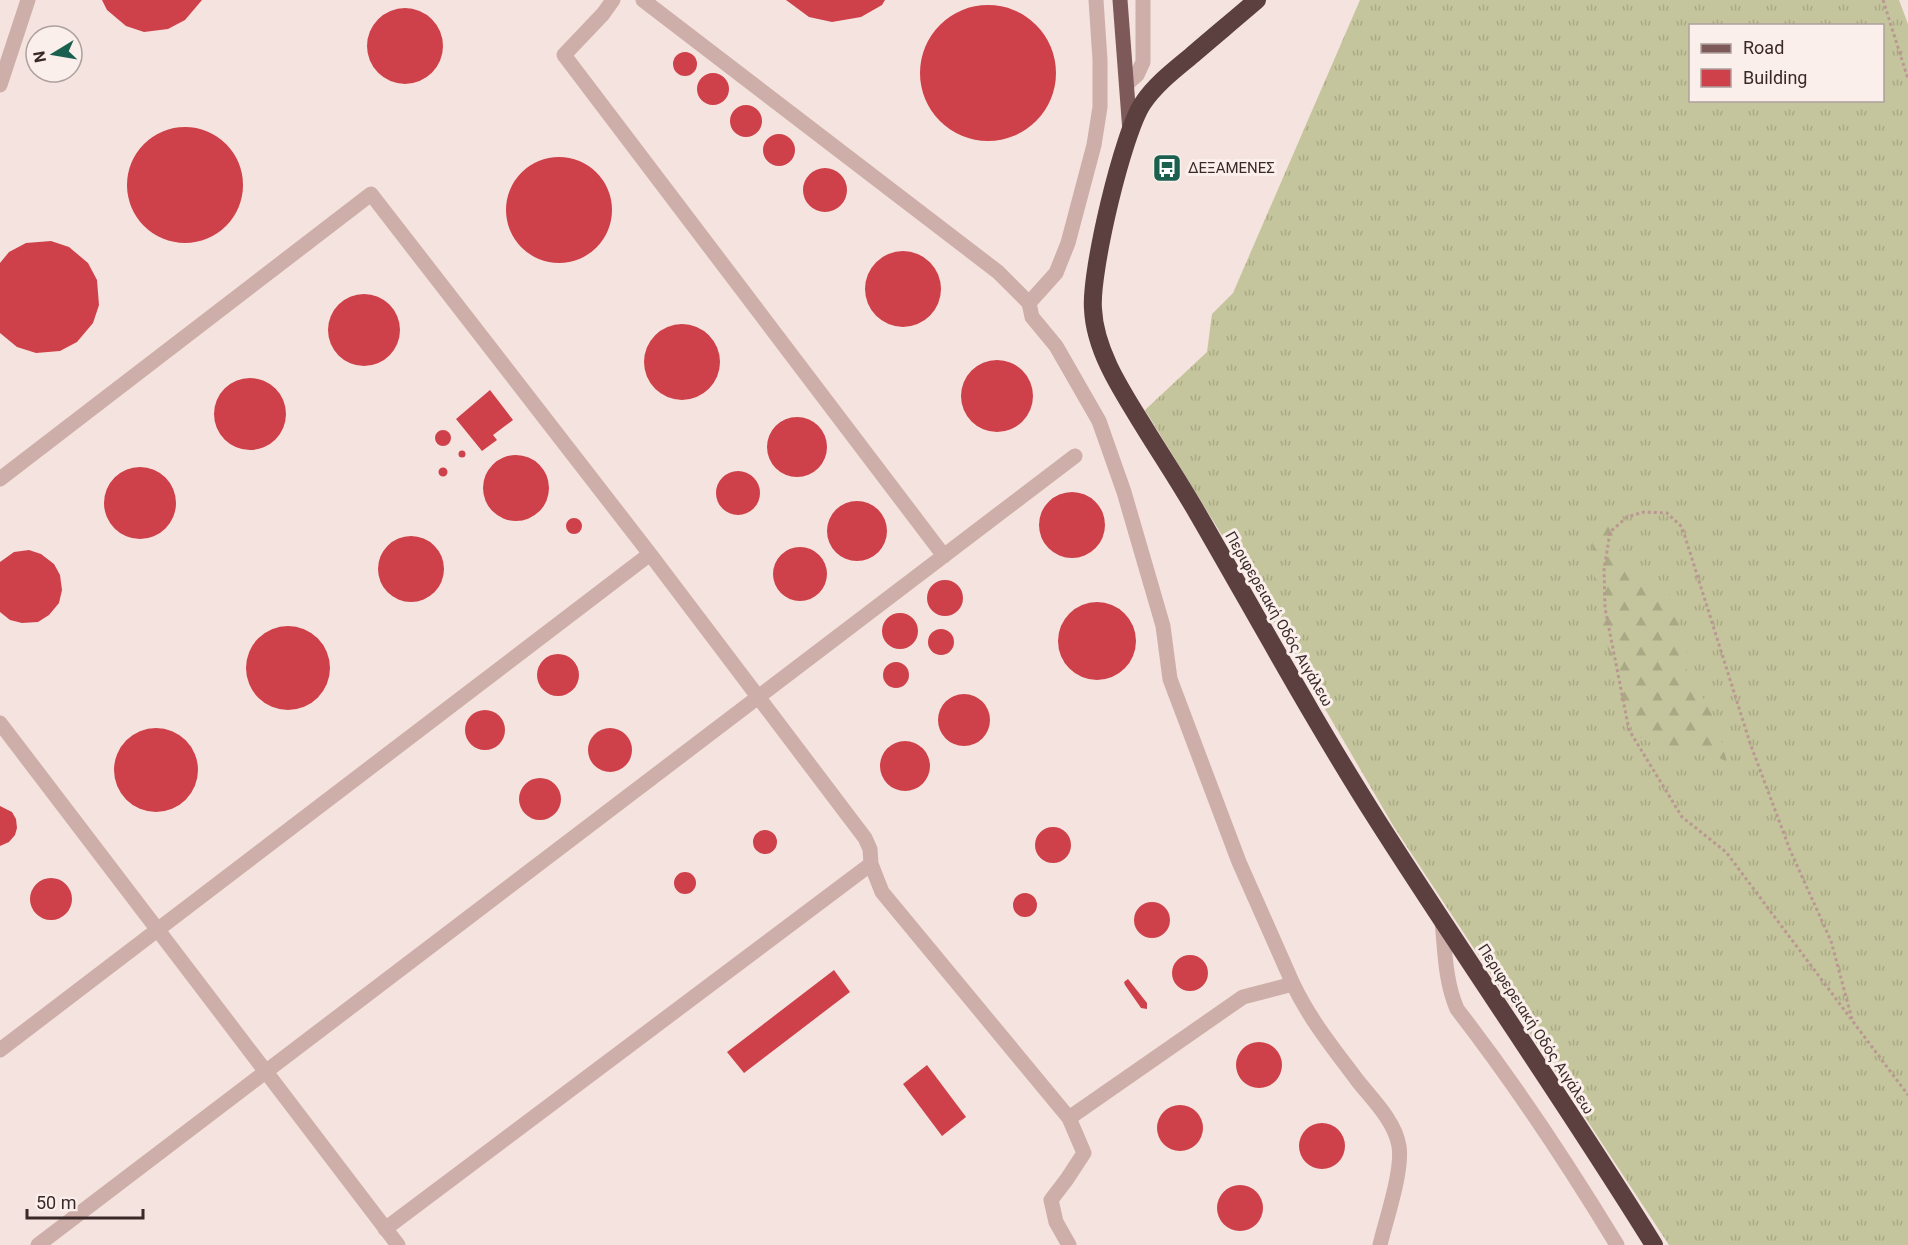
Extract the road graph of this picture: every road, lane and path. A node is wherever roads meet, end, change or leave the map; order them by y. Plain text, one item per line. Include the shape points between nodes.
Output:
1 (28, 0) edge
2 (613, 0) edge
3 (642, 0) edge
4 (1096, 0) edge
5 (1120, 0) edge
6 (1143, 0) edge
7 (1257, 0) edge
8 (1883, 0) edge
9 (1908, 79) edge
10 (1128, 83) junction
11 (0, 85) edge
12 (1130, 133) junction
13 (1029, 303) junction
14 (1075, 456) dead end
15 (3, 471) edge
16 (650, 554) junction
17 (944, 556) junction
18 (759, 698) junction
19 (0, 723) edge
20 (6, 743) edge
21 (871, 864) junction
22 (1442, 919) junction
23 (157, 929) junction
24 (1293, 984) junction
25 (1852, 1019) junction
26 (0, 1050) edge
27 (265, 1071) junction
28 (1908, 1095) edge
29 (1069, 1118) junction
30 (385, 1229) junction
31 (38, 1245) edge
32 (398, 1245) edge
33 (1069, 1245) edge
34 (1380, 1245) edge
35 (1617, 1245) edge
36 (1654, 1245) edge

1 - 11 street
2 - 17 street via 564,55
3 - 13 street via 980,258
4 - 13 street via 1100,107 1094,145 1056,273
5 - 10 main road
6 - 10 street via 1143,62
7 - 12 highway, Περιφερειακή Οδός Αιγάλεω via 1162,80 1141,105
8 - 9 path
10 - 12 main road
12 - 22 highway, Περιφερειακή Οδός Αιγάλεω via 1098,259 1092,306 1102,349 1125,396 1187,495 1298,690
13 - 24 street via 1032,317 1056,346 1099,421 1163,626 1170,679 1239,862
14 - 17 street
15 - 16 street via 371,194
16 - 18 street
16 - 23 street
17 - 18 street
18 - 21 street via 865,838
18 - 27 street
19 - 20 street
20 - 23 street
21 - 29 street via 882,892
21 - 30 street
22 - 35 street via 1448,979 1457,1009 1516,1089
22 - 36 highway, Περιφερειακή Οδός Αιγάλεω
23 - 26 street
23 - 27 street
24 - 29 street via 1243,997
24 - 34 street via 1305,1009 1390,1124 1399,1144 1400,1162
25 - 25 path via 1726,852 1682,817 1629,730 1605,608 1604,570 1610,532 1627,517 1644,512 1667,513 1682,526 1750,743 1790,850 1831,940
25 - 28 path
27 - 30 street
27 - 31 street
29 - 33 street via 1084,1153 1051,1200 1056,1222
30 - 32 street

